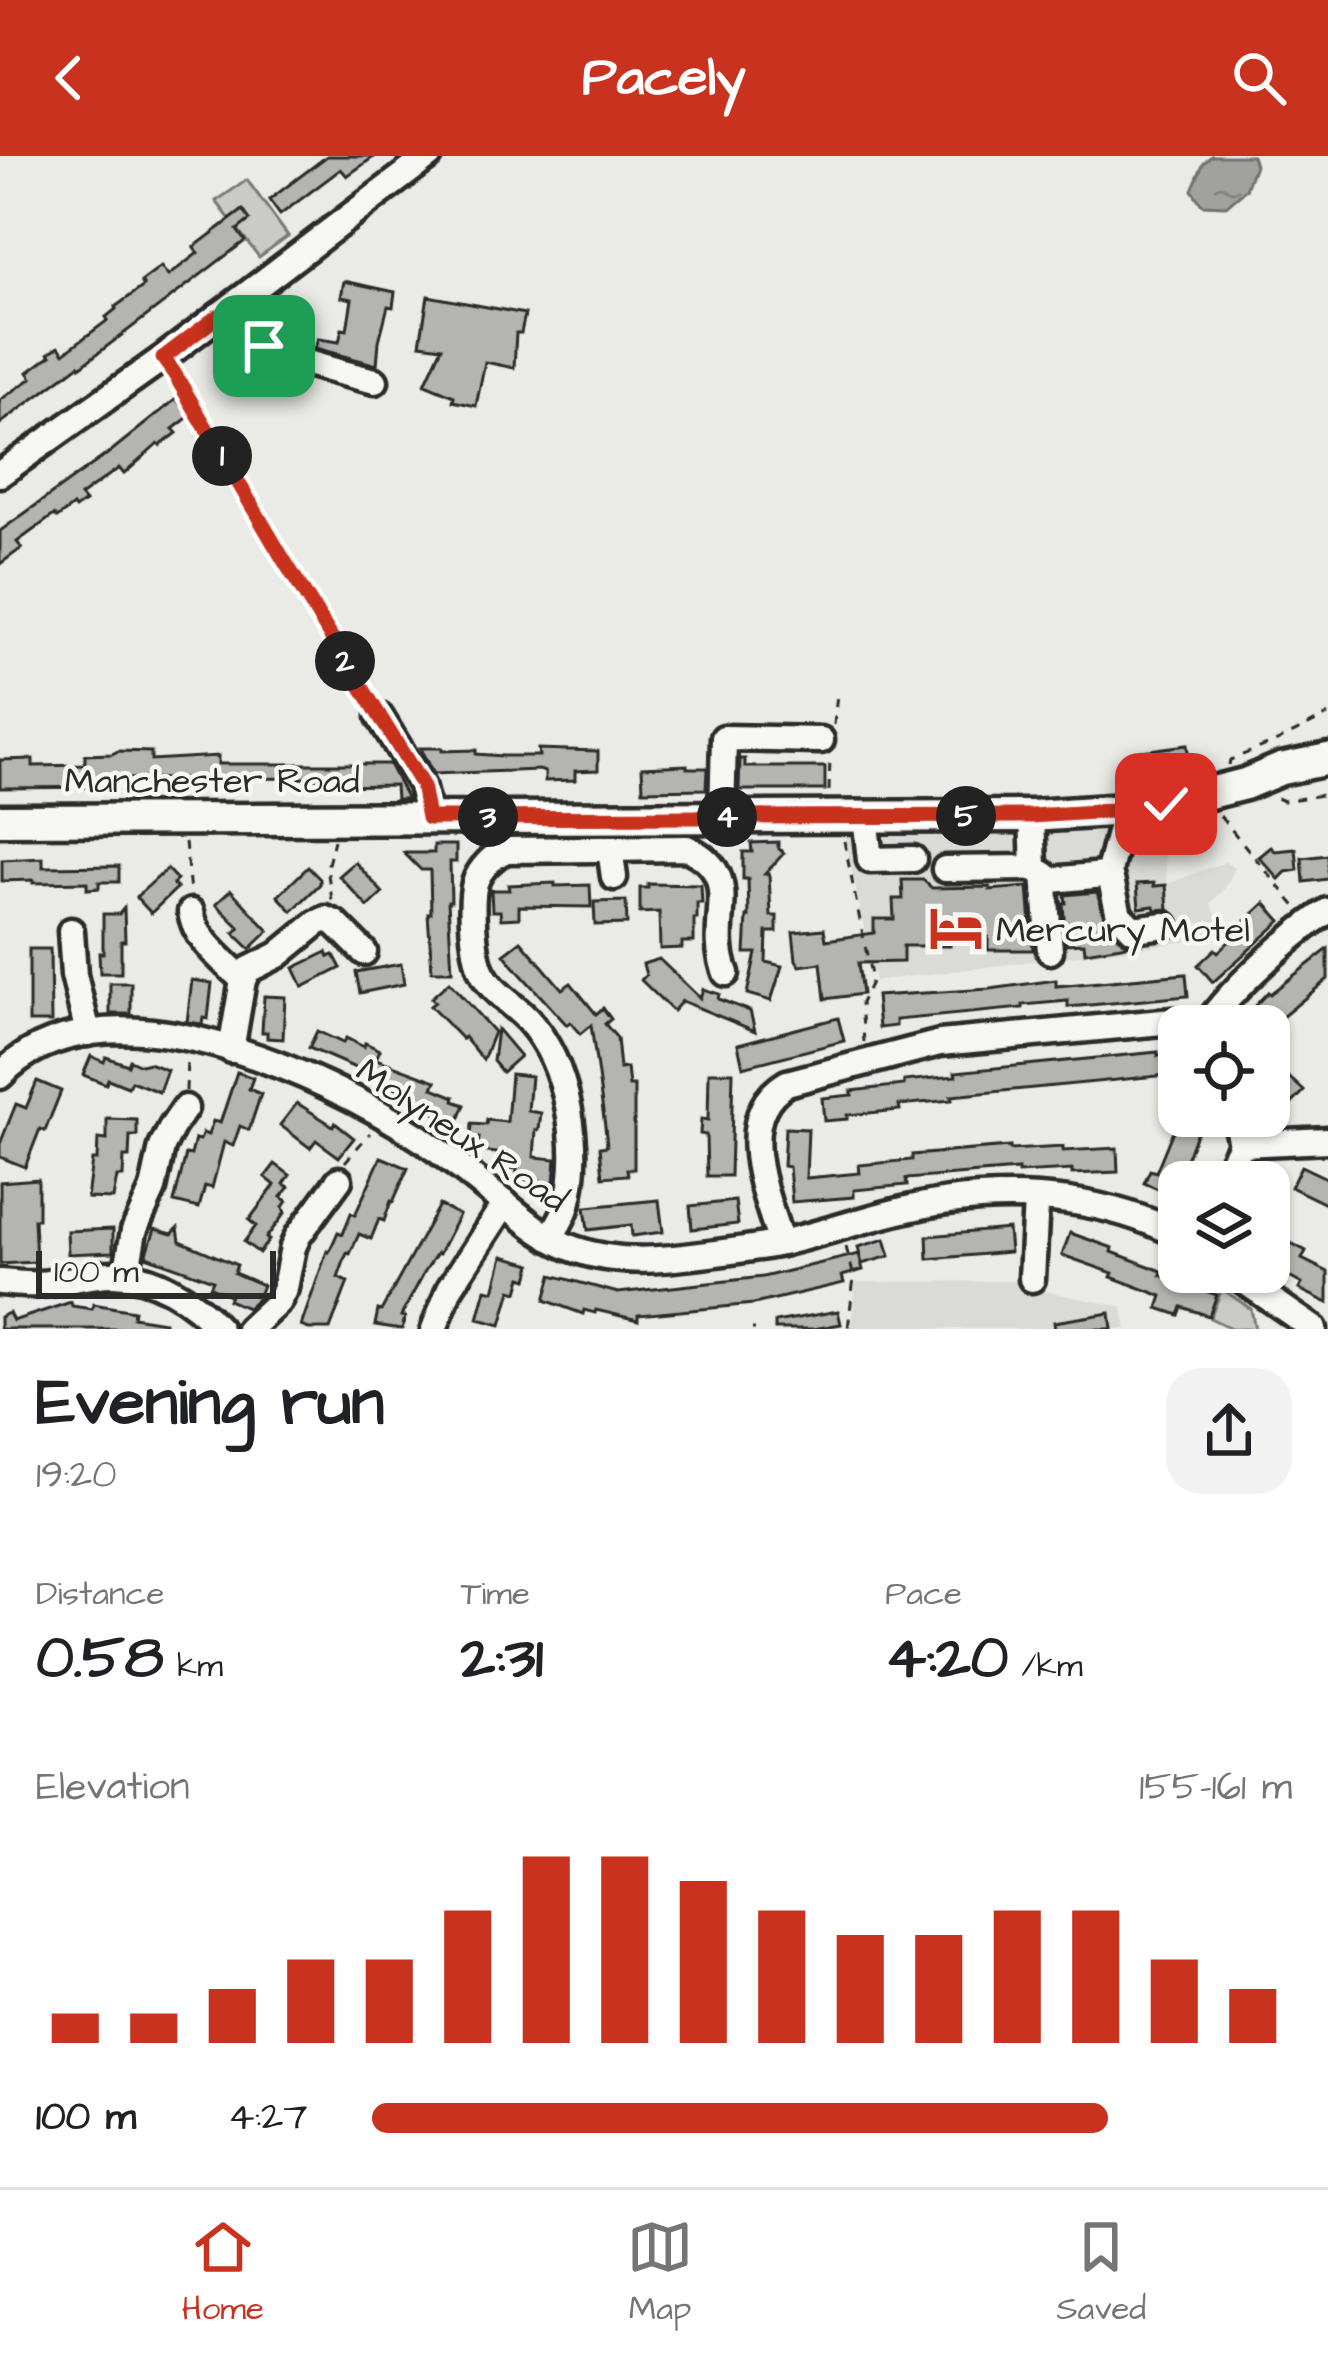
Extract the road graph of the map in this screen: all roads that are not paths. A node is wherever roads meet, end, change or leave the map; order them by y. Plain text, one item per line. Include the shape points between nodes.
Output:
1 (429, 156) edge
2 (218, 316) junction
3 (375, 381) dead end
4 (0, 474) edge
5 (380, 716) road end
6 (1328, 736) edge
7 (821, 740) dead end
8 (1328, 759) edge
9 (1271, 774) junction
10 (1125, 810) junction
11 (852, 816) junction
12 (1032, 816) junction
13 (722, 817) junction
14 (428, 818) junction
15 (0, 820) edge
16 (610, 849) junction
17 (913, 859) dead end
18 (945, 868) dead end
19 (1039, 871) junction
20 (1109, 871) junction
21 (614, 877) dead end
22 (191, 912) road end
23 (1319, 917) edge
24 (1165, 925) dead end
25 (69, 927) dead end
26 (1050, 951) dead end
27 (364, 952) dead end
28 (716, 960) dead end
29 (243, 980) junction
30 (1221, 1005) edge
31 (1158, 1022) edge
32 (88, 1033) junction
33 (232, 1050) junction
34 (0, 1076) edge
35 (185, 1102) road end
36 (1240, 1137) edge
37 (1328, 1140) edge
38 (1241, 1144) junction
39 (1232, 1161) edge
40 (326, 1187) road end
41 (1036, 1198) junction
42 (505, 1203) junction
43 (1158, 1226) edge
44 (550, 1238) junction
45 (782, 1243) junction
46 (126, 1275) junction
47 (1032, 1279) dead end
48 (0, 1282) edge
49 (1252, 1293) edge
50 (1279, 1319) edge
51 (219, 1329) edge
52 (249, 1329) edge
53 (434, 1329) edge
54 (1314, 1329) edge

1 - 2 street
2 - 3 street via 264,346
2 - 4 street
5 - 14 street via 422,785
6 - 9 main road, Manchester Road
7 - 13 street via 724,738
8 - 9 main road, Manchester Road
9 - 10 main road, Manchester Road
10 - 12 main road, Manchester Road
10 - 20 street
11 - 12 main road, Manchester Road
11 - 13 main road, Manchester Road
11 - 17 street via 870,860
12 - 19 street
13 - 14 main road, Manchester Road
14 - 15 main road, Manchester Road
16 - 21 street
16 - 28 street via 687,848 709,860 721,878
16 - 44 street via 506,850 475,884 480,968 537,1033 569,1105 570,1191
18 - 19 street
19 - 20 street via 1052,880
19 - 26 street
20 - 24 street via 1119,915 1133,929
22 - 29 street via 200,936
23 - 30 street
25 - 32 street
27 - 29 street via 326,919
29 - 33 street
31 - 45 street via 940,1043 772,1091 758,1124 758,1160
32 - 33 street, Molyneux Road via 144,1032
32 - 34 street, Molyneux Road via 33,1050
33 - 42 street, Molyneux Road via 295,1070 385,1116
35 - 46 street via 134,1231
36 - 38 street
37 - 38 street
38 - 39 street
40 - 52 street via 293,1247 278,1302
41 - 43 street, Molyneux Road via 1102,1206
41 - 45 street, Molyneux Road via 949,1201
41 - 47 street
42 - 44 street, Molyneux Road
42 - 53 street via 450,1288
44 - 45 street, Molyneux Road via 599,1256 652,1260
46 - 48 street
46 - 51 street via 176,1292
49 - 50 street
50 - 54 street

